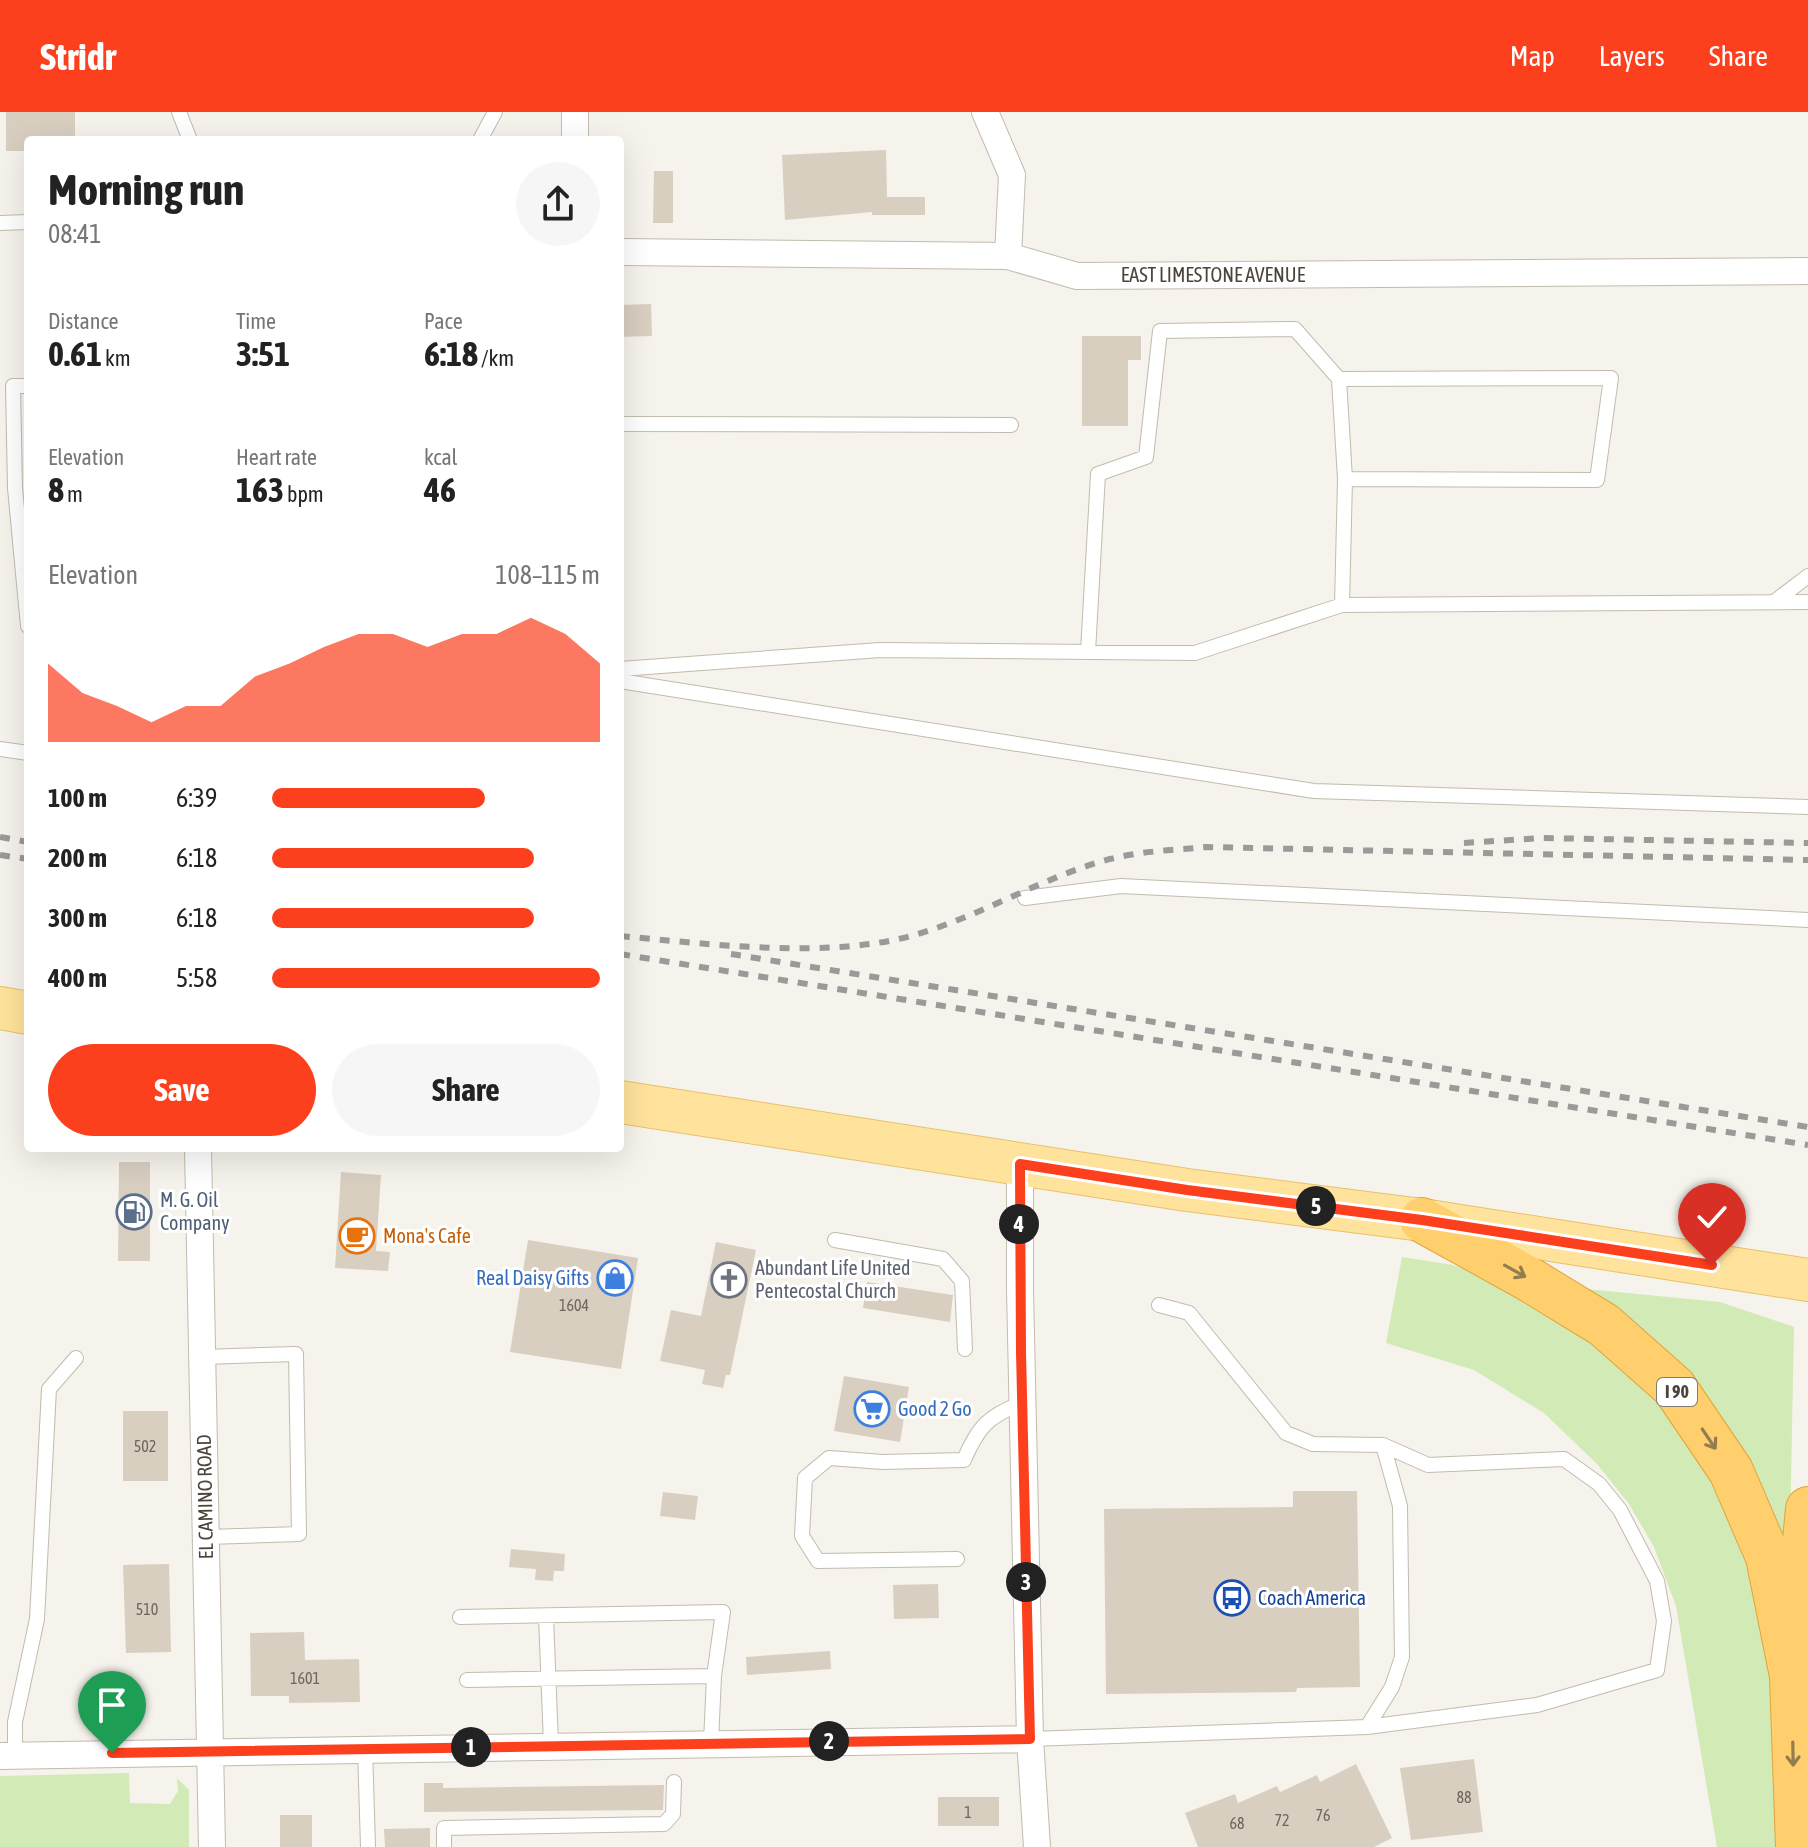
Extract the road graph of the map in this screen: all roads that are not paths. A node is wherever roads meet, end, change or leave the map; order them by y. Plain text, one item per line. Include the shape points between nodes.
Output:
1 (179, 112) edge
2 (495, 112) edge
3 (575, 112) edge
4 (985, 112) edge
5 (188, 136) edge
6 (482, 136) edge
7 (575, 136) edge
8 (24, 222) edge
9 (0, 223) edge
10 (624, 252) edge
11 (1008, 256) junction
12 (1808, 271) edge
13 (1339, 379) junction
14 (24, 386) edge
15 (624, 424) edge
16 (1011, 425) dead end
17 (1345, 479) junction
18 (1808, 576) edge
19 (24, 584) edge
20 (1774, 602) junction
21 (1808, 602) edge
22 (1342, 605) junction
23 (1088, 652) junction
24 (624, 669) edge
25 (624, 682) edge
26 (0, 749) edge
27 (24, 752) edge
28 (1808, 807) edge
29 (1025, 898) dead end
30 (1808, 920) edge
31 (0, 1008) edge
32 (24, 1012) edge
33 (624, 1103) edge
34 (198, 1152) edge
35 (1020, 1164) junction
36 (1422, 1220) junction
37 (835, 1240) dead end
38 (1808, 1280) edge
39 (1159, 1305) dead end
40 (965, 1349) dead end
41 (203, 1357) junction
42 (76, 1358) dead end
43 (1022, 1403) junction
44 (1383, 1445) junction
45 (1808, 1509) edge
46 (206, 1537) junction
47 (957, 1559) dead end
48 (546, 1616) junction
49 (460, 1617) dead end
50 (714, 1676) junction
51 (1792, 1676) junction
52 (548, 1679) junction
53 (467, 1680) dead end
54 (1367, 1727) junction
55 (1030, 1739) junction
56 (711, 1742) junction
57 (551, 1745) junction
58 (365, 1749) junction
59 (210, 1751) junction
60 (8, 1756) edge
61 (674, 1782) dead end
62 (212, 1847) edge
63 (368, 1847) edge
64 (444, 1847) edge
65 (1037, 1847) edge
66 (1798, 1847) edge

1 - 5 lane
2 - 6 lane
3 - 7 street
4 - 11 street via 1012,175
8 - 9 lane
10 - 11 street, EAST LIMESTONE AVENUE
11 - 12 street, EAST LIMESTONE AVENUE via 1077,276
13 - 17 lane
13 - 17 lane via 1611,378 1597,480
13 - 23 lane via 1295,329 1160,331 1146,457 1098,474
14 - 19 lane via 13,386
15 - 16 lane
17 - 22 lane
18 - 20 lane
20 - 21 lane
20 - 22 lane
22 - 23 lane via 1195,653
23 - 24 lane via 880,650
25 - 28 lane via 1314,791
26 - 27 lane
29 - 30 lane via 1121,886
31 - 32 main road
33 - 35 main road
34 - 41 street, EL CAMINO ROAD
35 - 36 main road
35 - 43 street
36 - 38 main road
36 -> 51 highway, I 90 via 1604,1325 1674,1387 1731,1471 1768,1557
37 - 40 lane via 943,1259 962,1281
39 - 44 lane via 1189,1313 1286,1433 1313,1444
41 - 46 street, EL CAMINO ROAD
41 - 46 lane via 296,1354 299,1534
42 - 60 lane via 49,1389 37,1619
43 - 47 lane via 995,1413 974,1435 964,1460 829,1458 805,1478 802,1536 818,1561
43 - 55 street
44 - 54 lane via 1400,1506 1402,1657 1392,1687
44 - 54 lane via 1428,1465 1564,1459 1599,1484 1620,1510 1657,1581 1664,1621 1657,1670 1537,1705
45 - 51 highway, I 90
46 - 59 street, EL CAMINO ROAD
48 - 49 lane
48 - 50 lane via 723,1612
48 - 52 lane
50 - 52 lane
50 - 56 lane
51 -> 66 highway, I 90
52 - 53 lane
52 - 57 lane
54 - 55 lane
55 - 56 street
55 - 65 street
56 - 57 street
57 - 58 street
58 - 59 street
58 - 63 lane
59 - 60 street
59 - 62 street, EL CAMINO ROAD
61 - 64 lane via 673,1814 664,1824 444,1828

